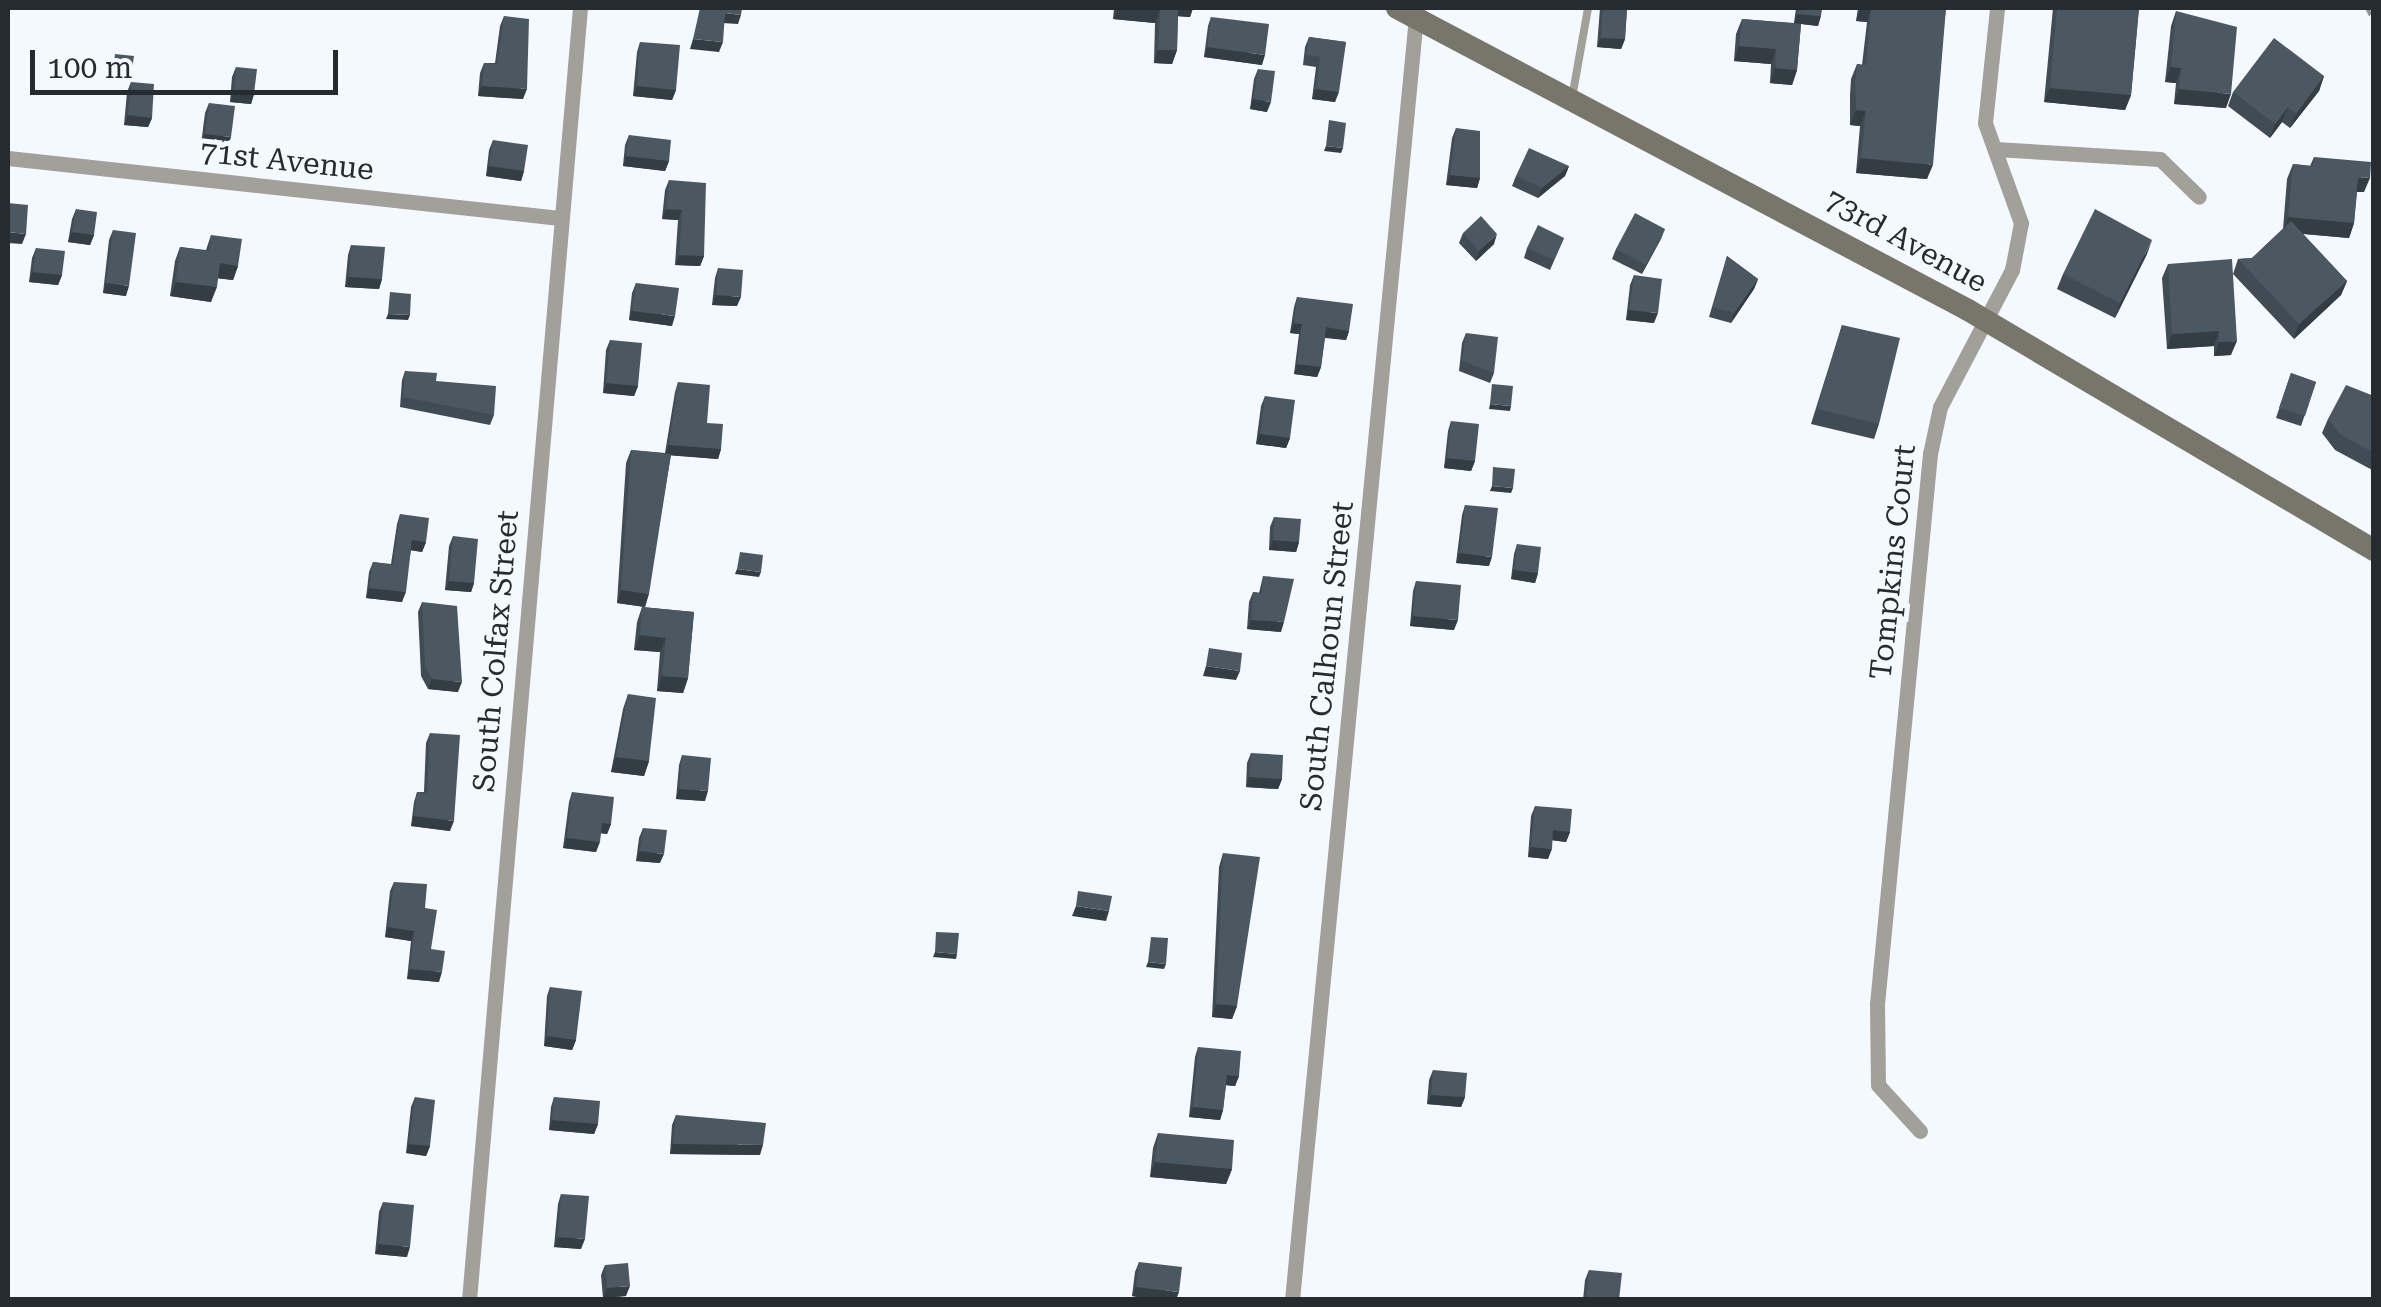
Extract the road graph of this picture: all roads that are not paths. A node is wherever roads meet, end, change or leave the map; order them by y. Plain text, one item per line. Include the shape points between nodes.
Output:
1 (580, 8) edge
2 (1588, 8) edge
3 (1997, 8) edge
4 (1406, 12) edge
5 (1572, 98) junction
6 (1995, 150) junction
7 (8, 158) edge
8 (2198, 197) dead end
9 (560, 218) junction
10 (1984, 320) junction
11 (2374, 550) edge
12 (1920, 1131) dead end
13 (469, 1300) edge
14 (1292, 1300) edge

1 - 9 street, South Colfax Street
2 - 5 lane
3 - 6 street, Tompkins Court via 1986,123
4 - 5 street, 73rd Avenue
4 - 14 street, South Calhoun Street
5 - 10 street, 73rd Avenue
6 - 8 street via 2160,158
6 - 10 street, Tompkins Court via 2021,223 2012,270
7 - 9 street, 71st Avenue
9 - 13 street, South Colfax Street
10 - 11 street, 73rd Avenue
10 - 12 street, Tompkins Court via 1940,407 1930,454 1878,1004 1878,1084

